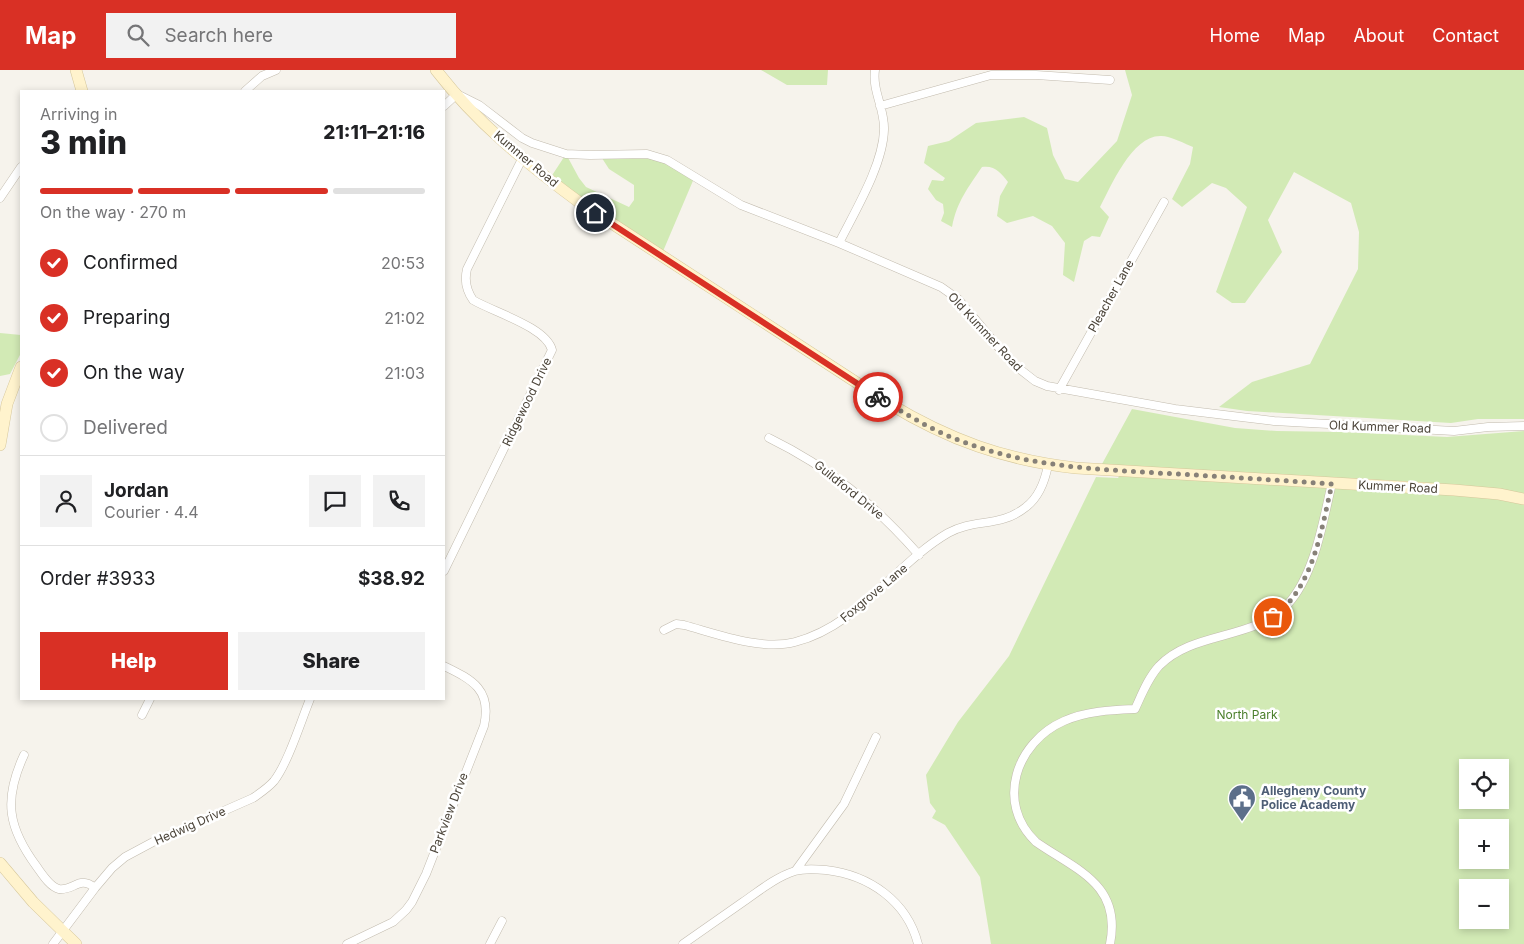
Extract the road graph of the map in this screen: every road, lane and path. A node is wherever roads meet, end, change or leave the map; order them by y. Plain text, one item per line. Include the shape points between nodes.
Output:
1 (76, 70) edge
2 (276, 70) edge
3 (436, 70) edge
4 (875, 70) edge
5 (1110, 80) dead end
6 (82, 90) edge
7 (246, 90) edge
8 (456, 94) junction
9 (445, 105) edge
10 (880, 106) junction
11 (522, 159) junction
12 (20, 168) edge
13 (0, 198) edge
14 (1164, 202) dead end
15 (840, 243) junction
16 (20, 370) edge
17 (1059, 390) junction
18 (1524, 426) edge
19 (769, 438) dead end
20 (0, 445) edge
21 (1048, 464) junction
22 (1332, 484) junction
23 (1524, 499) edge
24 (919, 555) junction
25 (445, 569) edge
26 (664, 630) dead end
27 (445, 667) edge
28 (150, 700) edge
29 (310, 700) edge
30 (142, 715) dead end
31 (876, 738) dead end
32 (24, 755) dead end
33 (0, 863) edge
34 (796, 870) junction
35 (95, 888) junction
36 (502, 921) dead end
37 (63, 932) junction
38 (53, 944) edge
39 (76, 944) edge
40 (348, 944) edge
41 (490, 944) edge
42 (683, 944) edge
43 (918, 944) edge
44 (1110, 944) edge

1 - 6 street
2 - 7 street via 262,76
3 - 8 street, Kummer Road
4 - 10 street
5 - 10 street via 1052,75 991,75
8 - 9 street
8 - 11 street, Kummer Road
8 - 15 street, Old Kummer Road via 479,105 532,143 566,154 658,157 677,165 741,205
10 - 15 street via 884,130 880,153
11 - 21 street, Kummer Road via 595,213 914,419 970,445
11 - 25 street, Ridgewood Drive via 465,278 473,300 538,333 552,350
12 - 13 street
14 - 17 street, Pleacher Lane
15 - 17 street, Old Kummer Road via 950,292 1017,367 1035,381
16 - 20 street via 7,404
17 - 18 street, Old Kummer Road via 1274,421 1454,431
19 - 24 street, Guildford Drive via 809,458 848,487 884,518
21 - 22 street, Kummer Road
21 - 24 street, Foxgrove Lane via 1036,496 1026,507 1005,520 960,527
22 - 23 street, Kummer Road via 1454,490
22 - 44 street via 1304,581 1281,611 1262,623 1175,654 1152,675 1135,709 1086,714 1066,720 1044,732 1022,761 1014,789 1018,818 1029,836 1083,872 1102,891 1112,916
24 - 26 street, Foxgrove Lane via 839,623 795,642 764,644 676,624
27 - 40 street, Parkview Drive via 473,681 483,695 484,726 412,902 393,922
28 - 30 street
29 - 35 street, Hedwig Drive via 282,767 267,788 252,798 133,852 112,868
31 - 34 street via 844,804
32 - 35 street via 12,796 13,822 21,845 54,887 65,888 85,882
33 - 37 street
34 - 42 street via 762,888
34 - 43 street via 833,871 873,884 901,908 910,921
35 - 37 street, Hedwig Drive
36 - 41 street
37 - 38 street, Hedwig Drive
37 - 39 street

